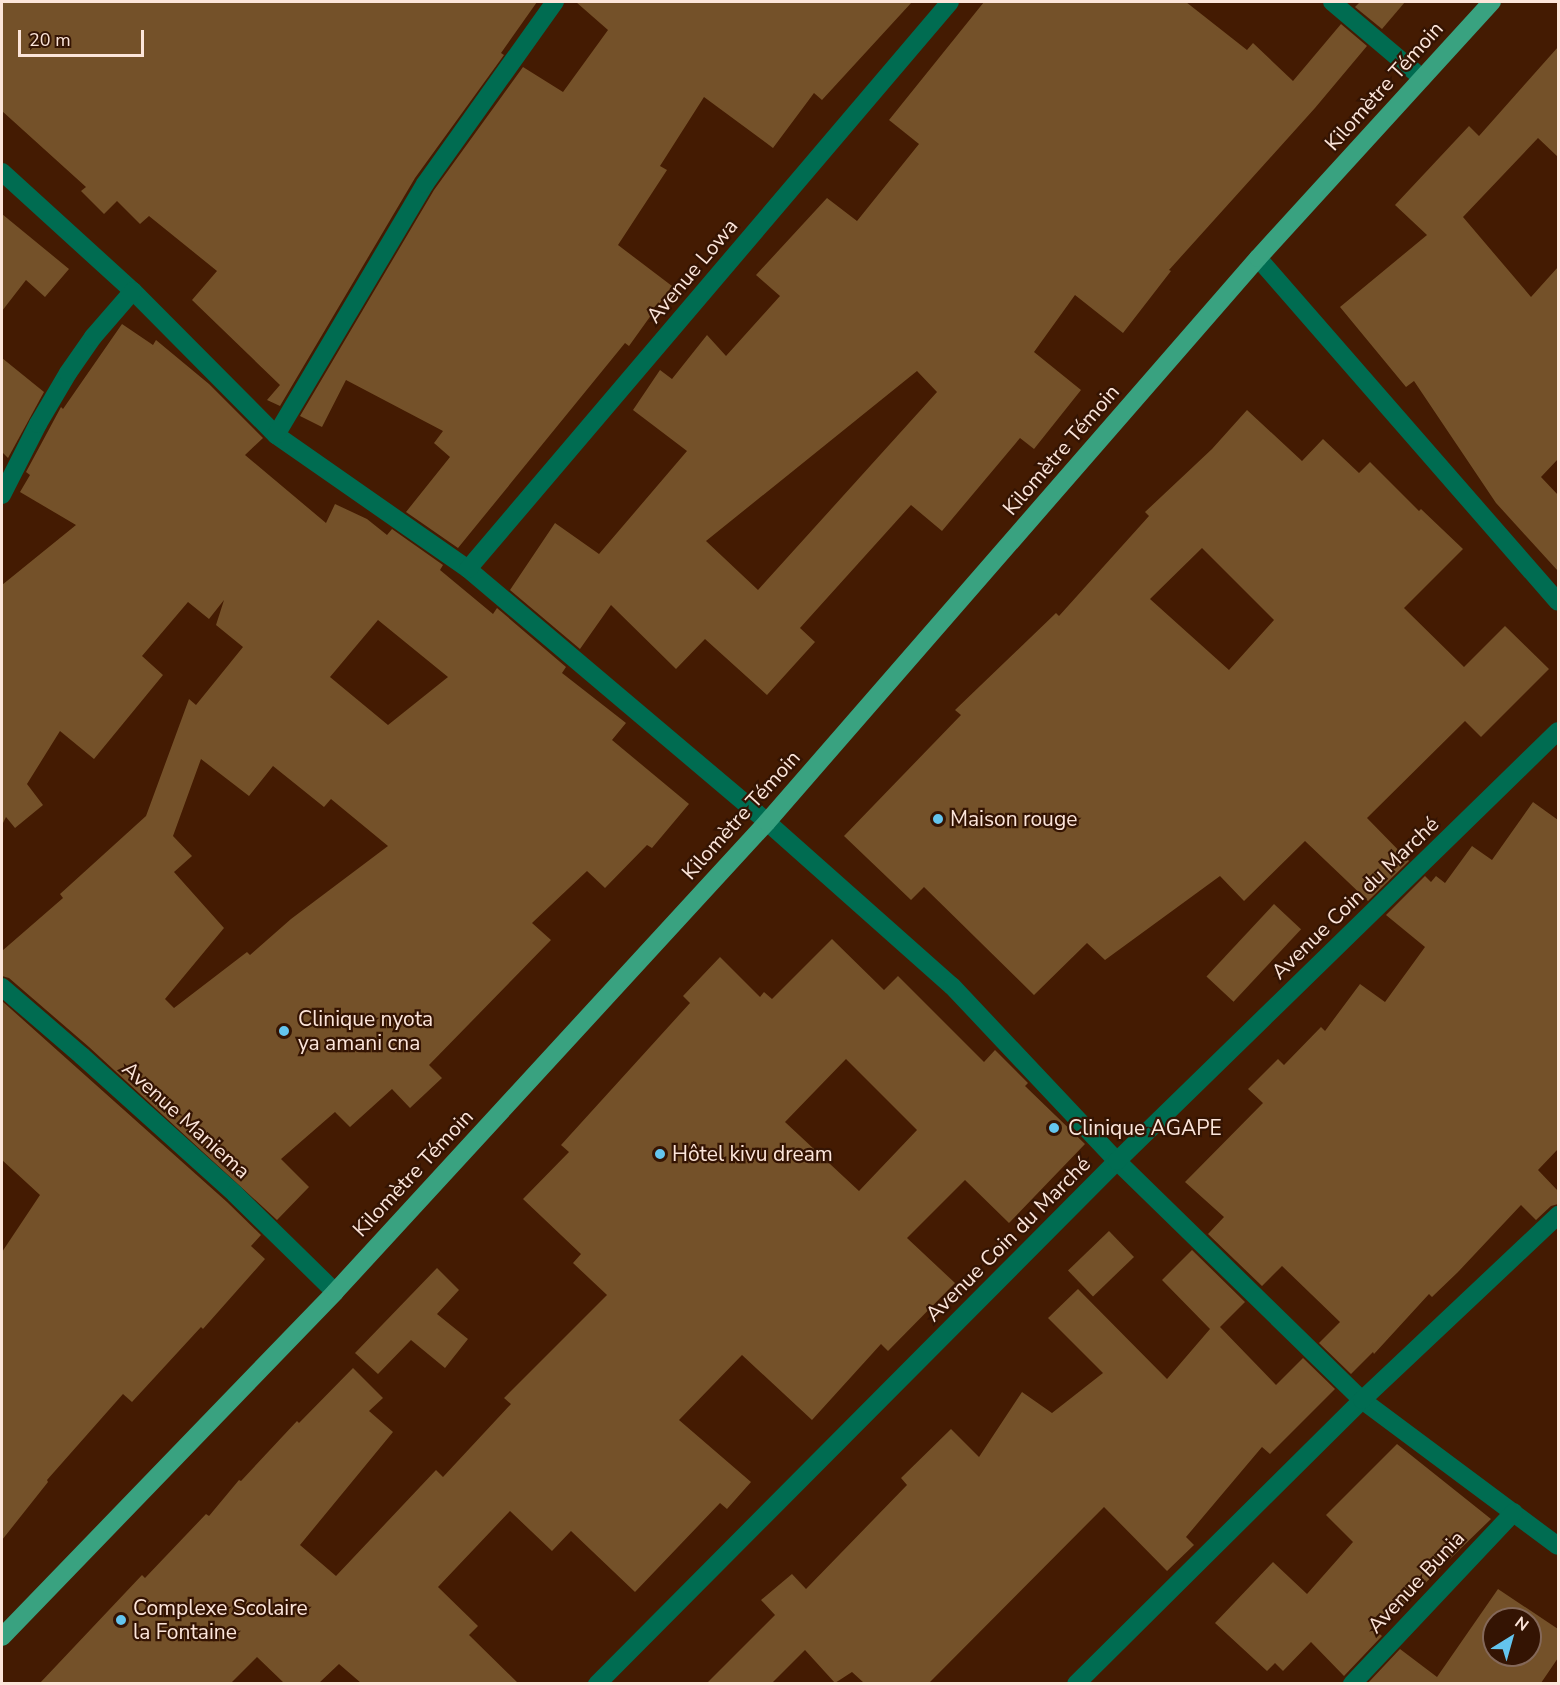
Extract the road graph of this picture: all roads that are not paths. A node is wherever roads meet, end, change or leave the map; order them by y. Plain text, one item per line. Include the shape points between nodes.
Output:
1 (555, 2) edge
2 (950, 2) edge
3 (1332, 2) edge
4 (1492, 2) edge
5 (1422, 78) junction
6 (2, 172) edge
7 (1258, 258) junction
8 (134, 291) junction
9 (276, 435) junction
10 (2, 495) edge
11 (468, 569) junction
12 (1558, 602) edge
13 (1558, 731) edge
14 (767, 822) junction
15 (2, 987) edge
16 (1117, 1161) junction
17 (1558, 1215) edge
18 (334, 1292) junction
19 (1362, 1400) junction
20 (1514, 1512) junction
21 (1558, 1546) edge
22 (2, 1637) edge
23 (597, 1683) edge
24 (1076, 1683) edge
25 (1352, 1683) edge

1 - 9 street via 425,184
2 - 11 street, Avenue Lowa
3 - 5 street
4 - 5 main road, Kilomètre Témoin
5 - 7 main road, Kilomètre Témoin
6 - 8 street
7 - 12 street
7 - 14 main road, Kilomètre Témoin
8 - 9 street
8 - 10 street via 93,337 68,373
9 - 11 street
11 - 14 street
13 - 16 street, Avenue Coin du Marché
14 - 16 street via 952,986
14 - 18 main road, Kilomètre Témoin
15 - 18 street, Avenue Maniema via 235,1194
16 - 19 street
16 - 23 street, Avenue Coin du Marché
17 - 19 street
18 - 22 main road, Kilomètre Témoin
19 - 20 street
19 - 24 street
20 - 21 street
20 - 25 street, Avenue Bunia

